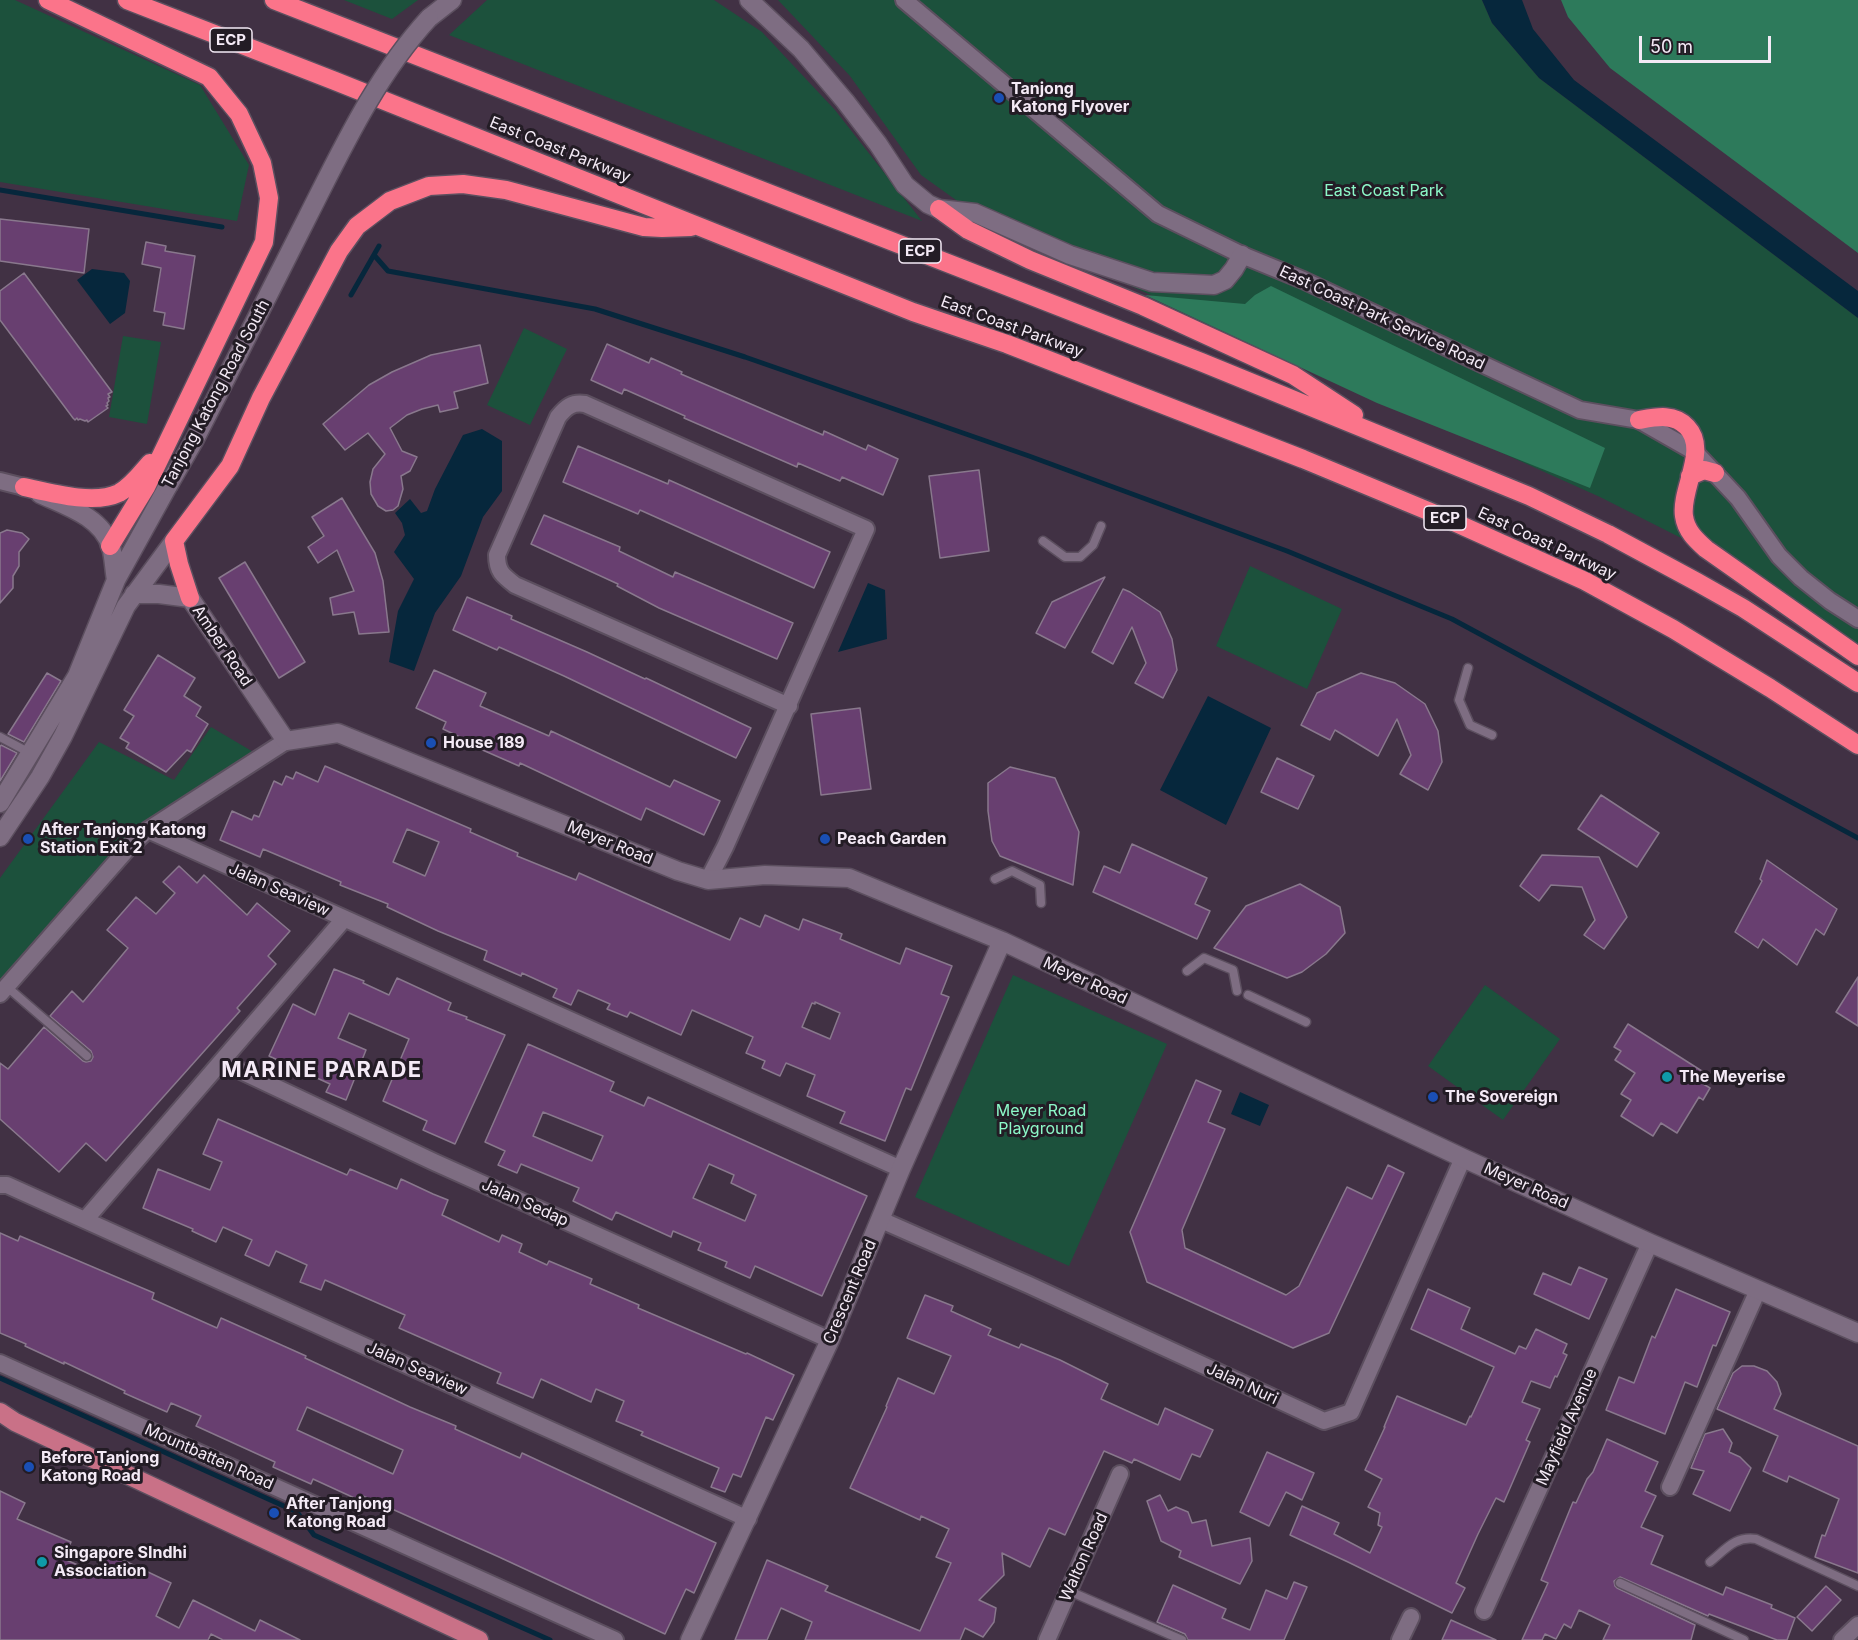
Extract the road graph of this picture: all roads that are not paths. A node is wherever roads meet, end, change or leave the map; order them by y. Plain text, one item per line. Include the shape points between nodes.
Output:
1 (48, 0) edge
2 (127, 0) edge
3 (274, 0) edge
4 (452, 0) edge
5 (749, 0) edge
6 (904, 0) edge
7 (939, 209) junction
8 (698, 227) junction
9 (1242, 255) junction
10 (1639, 420) joint
11 (1388, 437) junction
12 (169, 438) junction
13 (1695, 452) junction
14 (1715, 473) junction
15 (1690, 476) junction
16 (0, 481) edge
17 (24, 488) junction
18 (1101, 526) dead end
19 (174, 541) junction
20 (1043, 541) dead end
21 (110, 546) junction
22 (116, 580) junction
23 (134, 594) junction
24 (190, 598) junction
25 (1858, 619) edge
26 (1858, 656) edge
27 (1468, 668) dead end
28 (1858, 683) edge
29 (789, 706) junction
30 (1492, 735) dead end
31 (0, 737) edge
32 (286, 741) junction
33 (1858, 745) edge
34 (30, 753) junction
35 (0, 803) edge
36 (148, 830) junction
37 (0, 837) edge
38 (995, 879) dead end
39 (708, 880) junction
40 (1041, 903) dead end
41 (344, 919) junction
42 (1002, 941) junction
43 (1187, 971) dead end
44 (3, 990) edge
45 (1237, 991) dead end
46 (1248, 995) dead end
47 (1306, 1022) dead end
48 (87, 1056) dead end
49 (222, 1062) junction
50 (1464, 1158) junction
51 (901, 1169) junction
52 (0, 1185) edge
53 (85, 1220) junction
54 (881, 1220) junction
55 (1650, 1243) junction
56 (1758, 1290) junction
57 (1858, 1333) edge
58 (830, 1340) junction
59 (0, 1363) edge
60 (0, 1412) edge
61 (8, 1422) edge
62 (1120, 1474) dead end
63 (1670, 1487) dead end
64 (748, 1519) junction
65 (1710, 1562) dead end
66 (1620, 1582) dead end
67 (1858, 1586) edge
68 (1069, 1591) junction
69 (1484, 1611) dead end
70 (1411, 1617) dead end
71 (1858, 1625) edge
72 (479, 1640) edge
73 (615, 1640) edge
74 (690, 1640) edge
75 (1047, 1640) edge
76 (1182, 1640) edge
77 (1400, 1640) edge
78 (1744, 1640) edge
79 (1842, 1640) edge

1 - 12 highway, ECP via 209,77 239,114 262,163 269,198 264,242
2 - 8 highway, East Coast Parkway / ECP
3 - 11 highway, East Coast Parkway / ECP
4 - 22 street, Tanjong Katong Road South, bridge via 408,41 383,77 345,143 195,439
5 - 7 street via 801,50 845,101 904,185
6 - 9 street, East Coast Park Service Road via 1158,214
7 - 9 street via 975,213 1070,255 1152,282 1214,285 1225,280
7 - 11 highway via 968,230 1030,260 1143,306 1293,375
8 - 19 highway via 644,227 506,190 463,184 429,186 390,201 357,226 339,251 261,398 230,466
8 - 33 highway, East Coast Parkway / ECP via 1292,455 1444,518 1585,581 1664,624
9 - 10 street, East Coast Park Service Road via 1580,410
10 - 13 highway via 1677,419 1693,436
11 - 28 highway, East Coast Parkway / ECP via 1608,534 1743,608
12 - 17 highway via 137,479 119,493 99,498
12 - 21 highway via 146,488
13 - 14 street
13 - 15 highway
14 - 15 highway via 1704,470
14 - 25 street via 1779,556 1830,602
15 - 26 highway via 1683,515 1694,539
16 - 17 street
17 - 21 street via 86,516 102,531
18 - 20 lane via 1093,545 1080,557 1065,557
19 - 23 street
19 - 24 highway
21 - 22 street
22 - 34 street, Tanjong Katong Road South via 78,676
23 - 24 street, Amber Road
23 - 37 street via 63,736
24 - 32 street, Amber Road
27 - 30 lane via 1459,700 1470,726
29 - 29 street via 866,529 585,404 576,402 566,408 558,417 497,555 497,566 504,576 515,585
29 - 39 street
31 - 34 lane
32 - 36 street
32 - 39 street, Meyer Road via 338,733
34 - 35 street, Tanjong Katong Road South
36 - 41 street, Jalan Seaview
36 - 44 street
38 - 40 lane via 1012,871 1040,885
39 - 42 street, Meyer Road via 765,875 849,878
41 - 49 street, Jalan Seaview
41 - 51 street, Jalan Seaview
42 - 50 street, Meyer Road
42 - 51 street, Crescent Road
43 - 45 lane via 1204,958 1233,970
44 - 48 lane
46 - 47 lane
49 - 53 street, Jalan Seaview
49 - 58 street, Jalan Sedap
50 - 54 street, Jalan Nuri via 1350,1412 1324,1421
50 - 55 street, Meyer Road
51 - 54 street, Crescent Road
52 - 53 street, Jalan Seaview
53 - 64 street, Jalan Seaview
54 - 58 street, Crescent Road
55 - 56 street, Meyer Road
55 - 69 street, Mayfield Avenue
56 - 57 street, Meyer Road
56 - 63 street
58 - 64 street, Crescent Road
59 - 73 street, Mountbatten Road
60 - 61 main road
61 - 72 main road
62 - 68 street, Walton Road
64 - 74 street, Crescent Road
65 - 67 lane via 1745,1537
66 - 78 lane
68 - 75 street, Walton Road
68 - 76 lane
70 - 77 street
71 - 79 street

